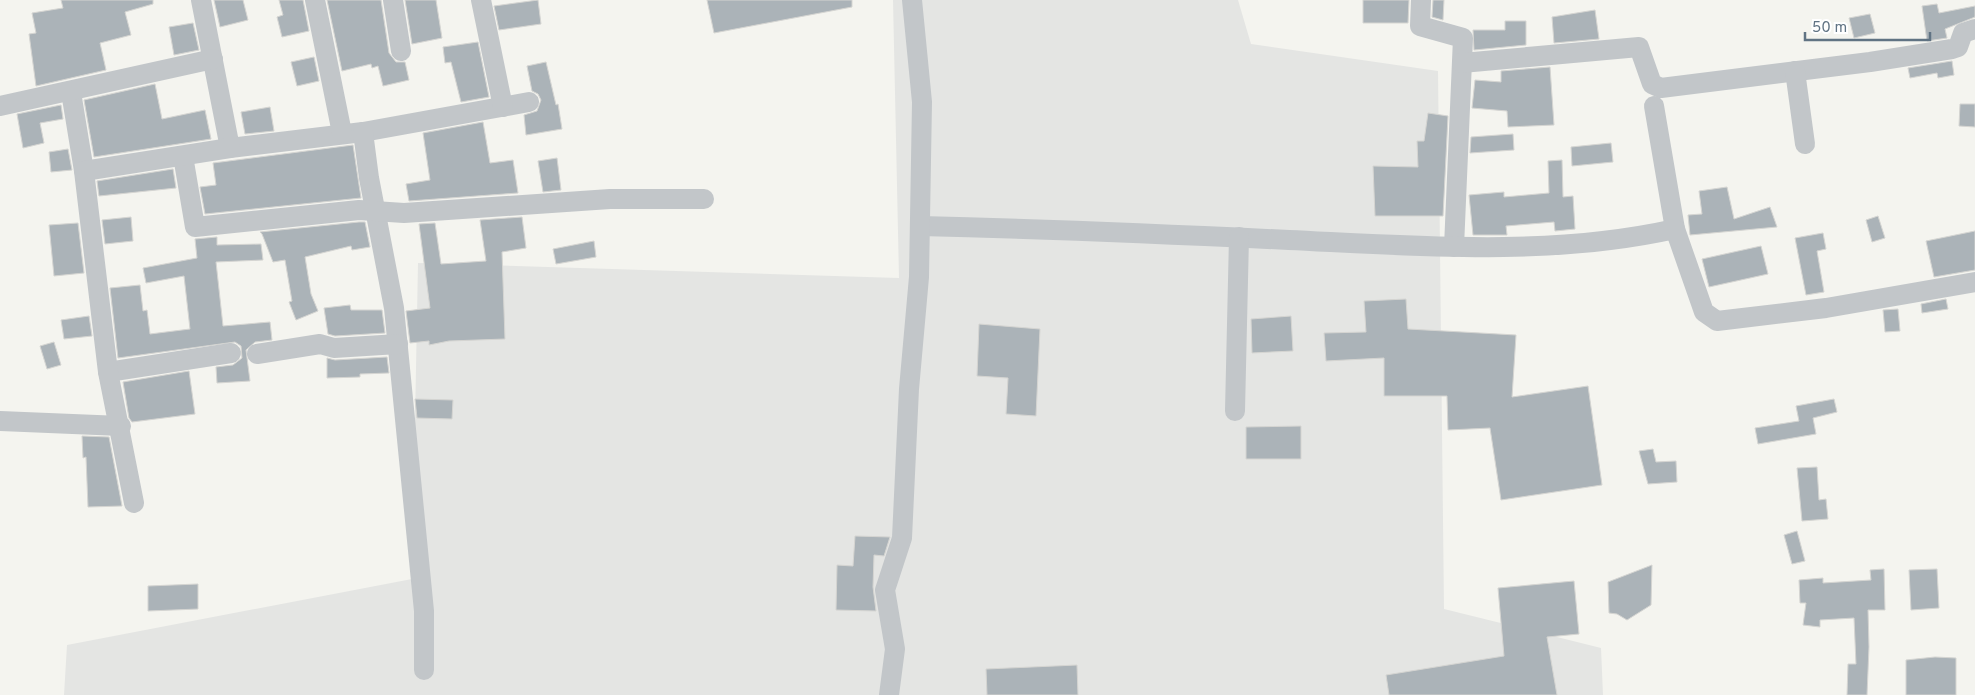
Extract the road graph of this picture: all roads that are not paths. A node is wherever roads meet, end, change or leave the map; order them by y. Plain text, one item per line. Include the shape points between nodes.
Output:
1 (202, 0) edge
2 (315, 0) edge
3 (393, 0) edge
4 (481, 0) edge
5 (912, 0) edge
6 (1421, 0) edge
7 (1975, 29) edge
8 (401, 51) dead end
9 (213, 59) junction
10 (1462, 63) junction
11 (1796, 71) junction
12 (71, 92) junction
13 (529, 102) dead end
14 (0, 106) edge
15 (1654, 106) dead end
16 (503, 107) junction
17 (363, 132) junction
18 (342, 133) junction
19 (1805, 144) dead end
20 (230, 148) junction
21 (183, 156) junction
22 (84, 171) junction
23 (704, 199) dead end
24 (376, 211) junction
25 (920, 226) junction
26 (1675, 229) junction
27 (1239, 237) junction
28 (1454, 247) junction
29 (1975, 284) edge
30 (398, 344) junction
31 (231, 353) dead end
32 (257, 354) dead end
33 (108, 372) junction
34 (1235, 411) dead end
35 (0, 421) edge
36 (120, 426) junction
37 (134, 503) dead end
38 (424, 670) dead end
39 (889, 695) edge

1 - 9 street
2 - 18 street
3 - 8 street
4 - 16 street
5 - 25 street via 922,102
6 - 10 street via 1420,26 1463,38
7 - 11 street via 1963,33 1958,47 1952,49
9 - 12 street
9 - 20 street
10 - 11 street via 1639,46 1652,84 1662,88
10 - 28 street
11 - 19 street
12 - 14 street
12 - 22 street
13 - 16 street
15 - 26 street
16 - 17 street
17 - 18 street
17 - 24 street
18 - 20 street
20 - 21 street
21 - 22 street
21 - 24 street via 195,228 358,210
22 - 33 street
23 - 24 street via 610,199 404,213
24 - 30 street
25 - 27 street
25 - 39 street via 920,277 909,389 902,538 885,590 895,649
26 - 28 street via 1557,244
26 - 29 street via 1704,312 1717,321 1826,308
27 - 28 street
27 - 34 street
30 - 32 street via 334,348 320,344
30 - 38 street via 424,611
31 - 33 street
33 - 36 street
35 - 36 street
36 - 37 street

